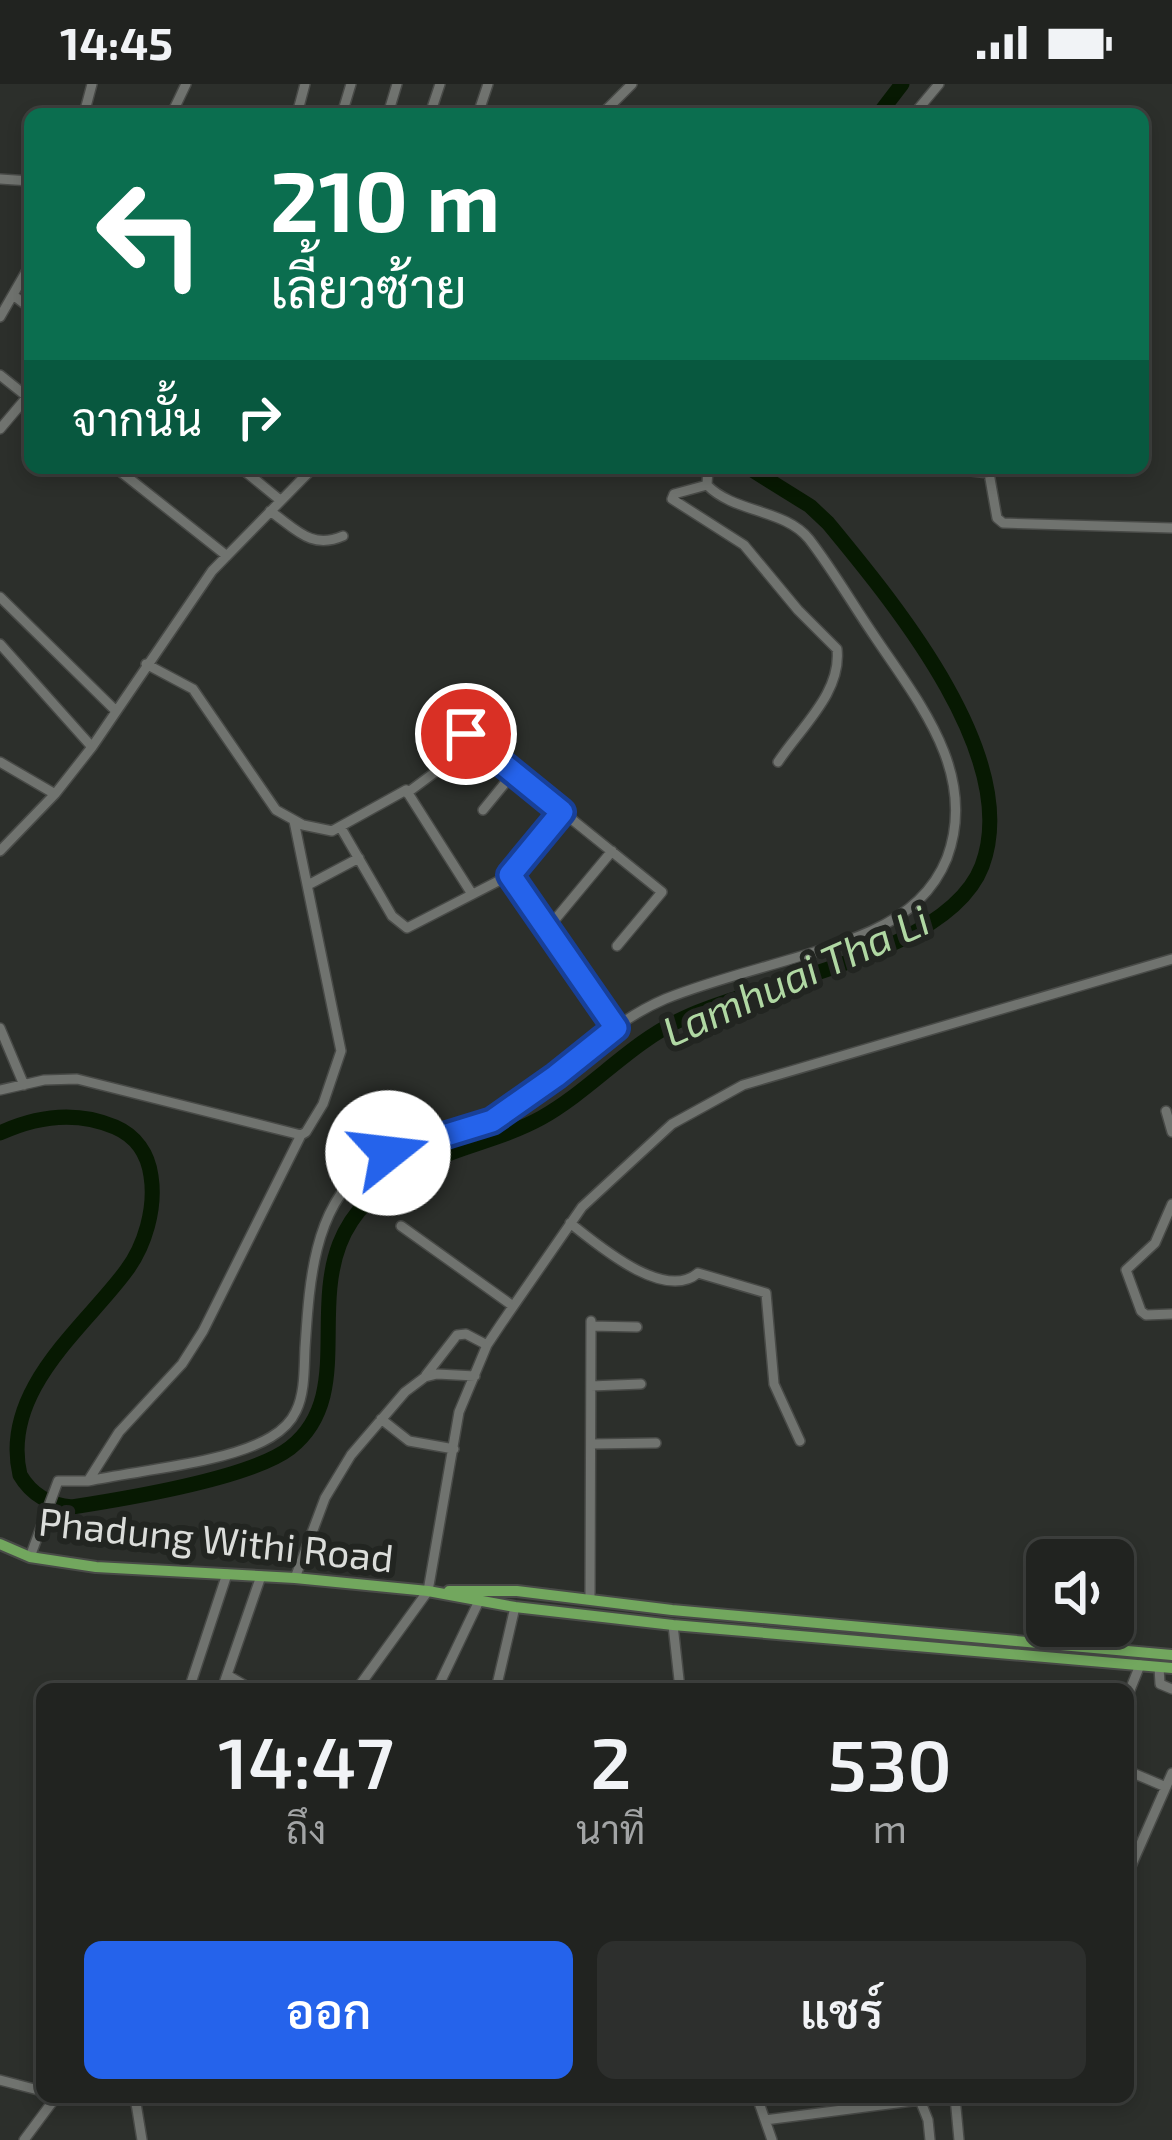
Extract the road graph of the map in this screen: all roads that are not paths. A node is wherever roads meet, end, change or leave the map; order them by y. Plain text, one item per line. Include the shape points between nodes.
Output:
1 (632, 84) edge
2 (939, 84) edge
3 (608, 108) edge
4 (919, 108) edge
5 (24, 276) edge
6 (13, 295) junction
7 (24, 303) edge
8 (2, 310) edge
9 (0, 375) edge
10 (24, 394) edge
11 (24, 403) edge
12 (0, 428) edge
13 (124, 474) edge
14 (248, 474) edge
15 (307, 474) edge
16 (708, 474) edge
17 (989, 474) edge
18 (707, 484) junction
19 (280, 500) junction
20 (270, 511) junction
21 (1172, 527) edge
22 (343, 536) dead end
23 (226, 556) junction
24 (0, 597) edge
25 (0, 644) edge
26 (146, 664) junction
27 (116, 711) junction
28 (92, 747) junction
29 (0, 762) edge
30 (778, 762) dead end
31 (514, 772) junction
32 (407, 793) junction
33 (55, 794) junction
34 (483, 810) dead end
35 (562, 812) junction
36 (294, 821) junction
37 (341, 828) junction
38 (0, 851) edge
39 (612, 851) junction
40 (359, 858) junction
41 (510, 875) junction
42 (308, 885) junction
43 (472, 894) junction
44 (548, 928) junction
45 (617, 946) dead end
46 (1172, 958) edge
47 (0, 1028) edge
48 (616, 1028) junction
49 (24, 1085) junction
50 (0, 1090) edge
51 (1153, 1109) dead end
52 (1169, 1112) edge
53 (1172, 1132) edge
54 (301, 1135) junction
55 (1172, 1204) edge
56 (571, 1223) junction
57 (401, 1226) dead end
58 (1172, 1242) edge
59 (1155, 1243) junction
60 (513, 1306) junction
61 (1172, 1314) edge
62 (637, 1327) dead end
63 (488, 1345) junction
64 (475, 1376) junction
65 (425, 1377) junction
66 (641, 1384) dead end
67 (591, 1386) junction
68 (381, 1419) junction
69 (800, 1441) dead end
70 (656, 1443) dead end
71 (591, 1444) junction
72 (454, 1449) junction
73 (88, 1481) junction
74 (0, 1544) edge
75 (32, 1551) junction
76 (227, 1574) junction
77 (261, 1576) junction
78 (295, 1578) junction
79 (428, 1591) junction
80 (590, 1599) junction
81 (479, 1601) junction
82 (515, 1607) junction
83 (673, 1625) junction
84 (1172, 1655) edge
85 (1140, 1665) junction
86 (1166, 1667) edge
87 (226, 1675) junction
88 (191, 1683) edge
89 (224, 1683) edge
90 (240, 1683) edge
91 (361, 1683) edge
92 (439, 1683) edge
93 (497, 1683) edge
94 (679, 1683) edge
95 (1133, 1683) edge
96 (1172, 1690) edge
97 (1172, 1773) edge
98 (1134, 1774) edge
99 (1166, 1787) junction
100 (1134, 1859) edge
101 (0, 2080) edge
102 (36, 2090) edge
103 (52, 2103) edge
104 (136, 2103) edge
105 (759, 2103) edge
106 (897, 2103) edge
107 (921, 2103) edge
108 (956, 2103) edge
109 (765, 2120) junction
110 (24, 2140) edge
111 (142, 2140) edge
112 (772, 2140) edge
113 (930, 2140) edge
114 (959, 2140) edge

1 - 3 street
2 - 4 street
5 - 6 street
6 - 7 street
6 - 8 street
9 - 10 street
11 - 12 street
13 - 23 street
14 - 19 street
15 - 19 street
16 - 18 street
17 - 21 street via 1003,523
18 - 30 street via 672,500 744,545 837,649 834,684
18 - 48 street via 810,541 926,712 950,763 956,833 920,903 873,930 663,1000
19 - 20 street
20 - 22 street via 315,542
20 - 23 street
23 - 26 street
24 - 27 street
25 - 28 street
26 - 27 street
26 - 36 street via 193,688 276,810
27 - 28 street
28 - 33 street
29 - 33 street
31 - 32 street via 466,734 439,770
31 - 34 street
31 - 35 street
32 - 37 street
32 - 43 street
33 - 38 street
35 - 39 street
35 - 41 street
36 - 37 street
36 - 42 street
37 - 40 street
39 - 44 street
39 - 45 street via 662,892
40 - 42 street
40 - 43 street via 402,928
41 - 43 street
41 - 44 street
42 - 54 street via 341,1051 323,1104
44 - 48 street
46 - 56 street via 716,1096 641,1149
47 - 49 street
48 - 73 street via 492,1121 388,1153 344,1189 315,1261 303,1383 285,1427 224,1456
49 - 50 street
49 - 54 street via 77,1079
51 - 52 street
52 - 53 street
54 - 73 street via 192,1348
55 - 59 street
56 - 60 street
56 - 69 street via 624,1266 678,1282 698,1273 766,1293 774,1384
57 - 60 street
58 - 59 street
59 - 61 street via 1127,1278 1146,1315
60 - 63 street
62 - 67 street via 591,1324
63 - 64 street
63 - 65 street via 458,1335
64 - 65 street
64 - 72 street
65 - 68 street
66 - 67 street
67 - 71 street
68 - 72 street via 409,1441
68 - 78 street via 325,1498
70 - 71 street
71 - 80 street
72 - 79 street
73 - 75 street via 58,1481
74 - 75 main road, Phadung Withi Road
75 - 76 main road, Phadung Withi Road via 96,1567
76 - 77 main road, Phadung Withi Road
76 - 88 street
77 - 78 main road, Phadung Withi Road
77 - 87 street
78 - 79 main road, Phadung Withi Road
79 - 80 main road
79 - 81 main road
79 - 91 street
80 - 84 main road
81 - 82 main road
81 - 92 street
82 - 83 main road
82 - 93 street
83 - 85 main road
83 - 94 street
85 - 86 main road
85 - 95 street
86 - 96 street via 1160,1684
87 - 89 street
87 - 90 street
97 - 99 street
98 - 99 street
99 - 100 street
101 - 102 street
103 - 110 street
104 - 111 street
105 - 109 street
106 - 109 street
107 - 113 street
108 - 114 street
109 - 112 street

